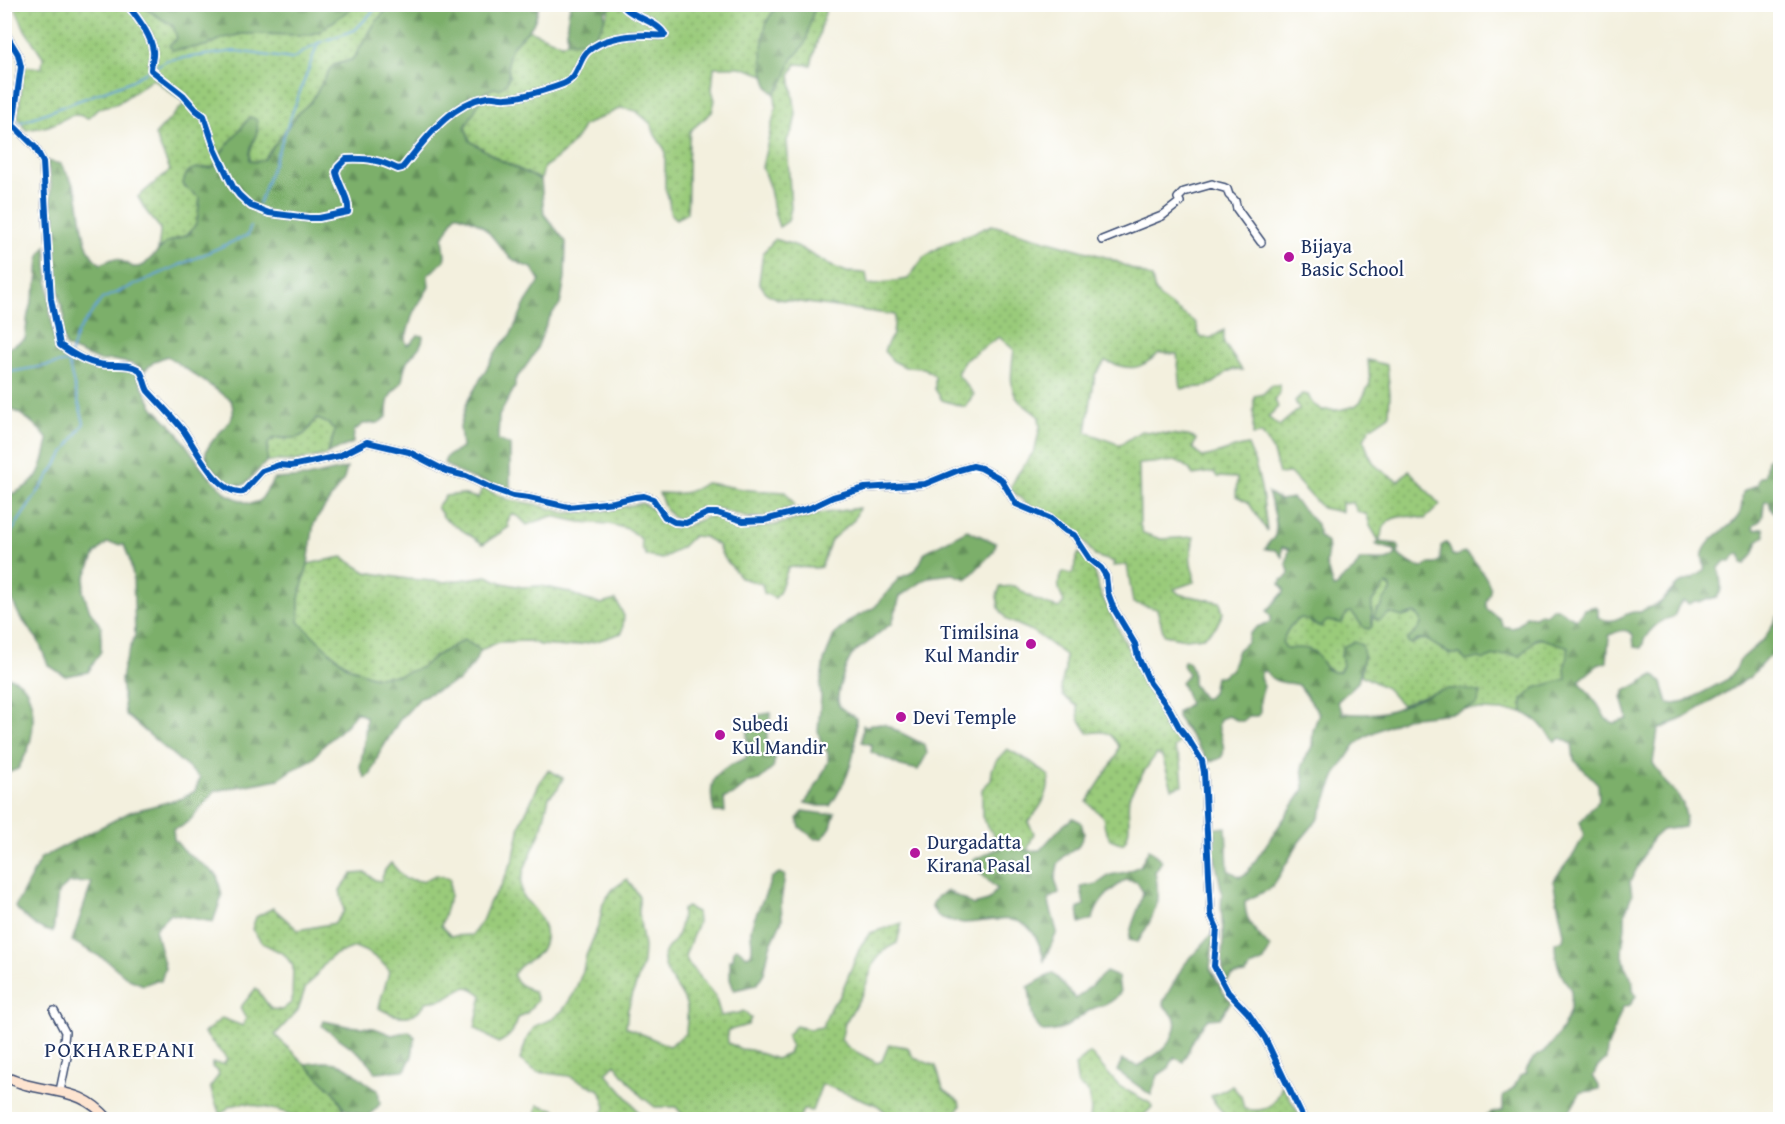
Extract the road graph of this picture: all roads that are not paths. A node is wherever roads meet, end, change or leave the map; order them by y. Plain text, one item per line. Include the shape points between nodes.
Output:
1 (127, 4) edge
2 (627, 4) edge
3 (4, 31) edge
4 (1102, 240) dead end
5 (1261, 242) dead end
6 (54, 1011) dead end
7 (4, 1077) edge
8 (60, 1091) junction
9 (109, 1119) edge
10 (1304, 1119) edge

1 - 2 street via 152,44 151,70 204,116 215,149 239,195 251,206 269,213 319,218 348,212 336,172 346,159 365,158 402,168 450,114 466,104 563,84 576,74 586,53 603,42 621,36 665,35 625,9
3 - 10 street via 21,67 13,125 35,147 43,162 51,299 60,345 97,364 138,370 148,391 182,430 203,463 232,491 243,492 262,471 339,456 367,442 409,452 446,471 513,496 568,507 644,496 653,500 665,517 686,523 708,513 743,521 765,520 865,488 926,484 973,466 1001,479 1016,504 1049,518 1074,535 1106,576 1114,609 1135,644 1150,683 1202,761 1211,915 1217,928 1214,966 1228,992 1265,1038
4 - 5 street via 1162,216 1180,202 1178,198 1184,192 1212,184 1227,189
6 - 8 street via 65,1032 66,1057
7 - 8 street
8 - 9 street via 88,1100

